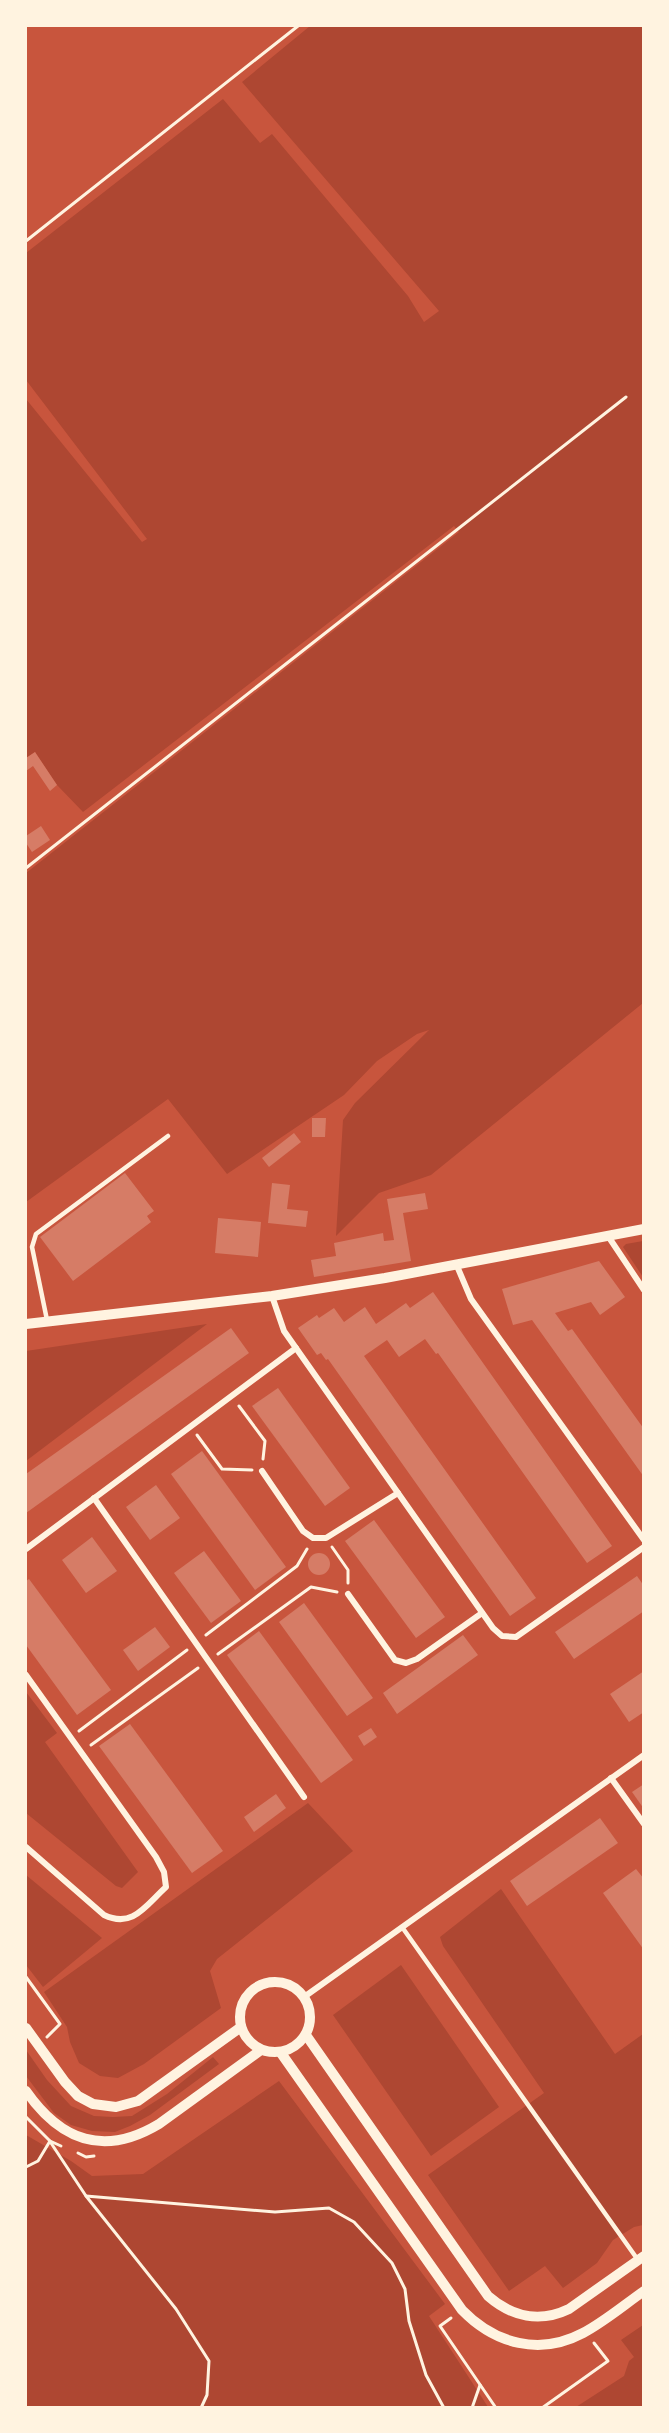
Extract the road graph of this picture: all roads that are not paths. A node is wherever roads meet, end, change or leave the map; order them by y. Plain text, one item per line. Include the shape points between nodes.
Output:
1 (168, 1136) dead end
2 (644, 1230) edge
3 (608, 1236) junction
4 (457, 1266) junction
5 (644, 1290) edge
6 (272, 1296) junction
7 (47, 1322) junction
8 (26, 1324) edge
9 (296, 1348) junction
10 (262, 1471) road end
11 (398, 1493) junction
12 (94, 1498) junction
13 (644, 1540) edge
14 (644, 1547) edge
15 (26, 1549) edge
16 (348, 1594) road end
17 (482, 1613) junction
18 (26, 1674) edge
19 (644, 1755) edge
20 (611, 1779) junction
21 (304, 1797) dead end
22 (644, 1824) edge
23 (26, 1847) edge
24 (402, 1927) junction
25 (304, 1997) junction
26 (241, 2027) junction
27 (26, 2028) edge
28 (306, 2035) junction
29 (261, 2050) junction
30 (281, 2052) junction
31 (26, 2091) edge
32 (641, 2258) edge
33 (644, 2291) edge

1 - 7 lane via 36,1234 32,1247
2 - 3 street
3 - 4 street
3 - 5 street
4 - 6 street
4 - 13 street via 471,1299
6 - 7 street
6 - 9 street via 284,1331
7 - 8 street
9 - 11 street
9 - 12 street
10 - 11 street via 303,1531 313,1538 326,1538
11 - 17 street
12 - 15 street
12 - 21 street
14 - 17 street via 516,1637 502,1636
16 - 17 street via 395,1660 406,1663
18 - 23 street via 156,1857 166,1887 132,1918 116,1921
19 - 20 street
20 - 22 street
20 - 24 street
24 - 25 street
24 - 32 lane
25 - 26 street via 297,1989 276,1982 255,1988 242,2005
25 - 28 street via 310,2012
26 - 27 street via 138,2101 116,2108 93,2104 78,2096
26 - 29 street via 248,2041
28 - 30 street via 296,2046
28 - 32 street via 488,2296 506,2310 528,2317 560,2314
29 - 30 street
29 - 31 street via 159,2124 123,2140 103,2142 58,2127 41,2113
30 - 33 street via 462,2310 482,2329 520,2344 561,2342 586,2332

